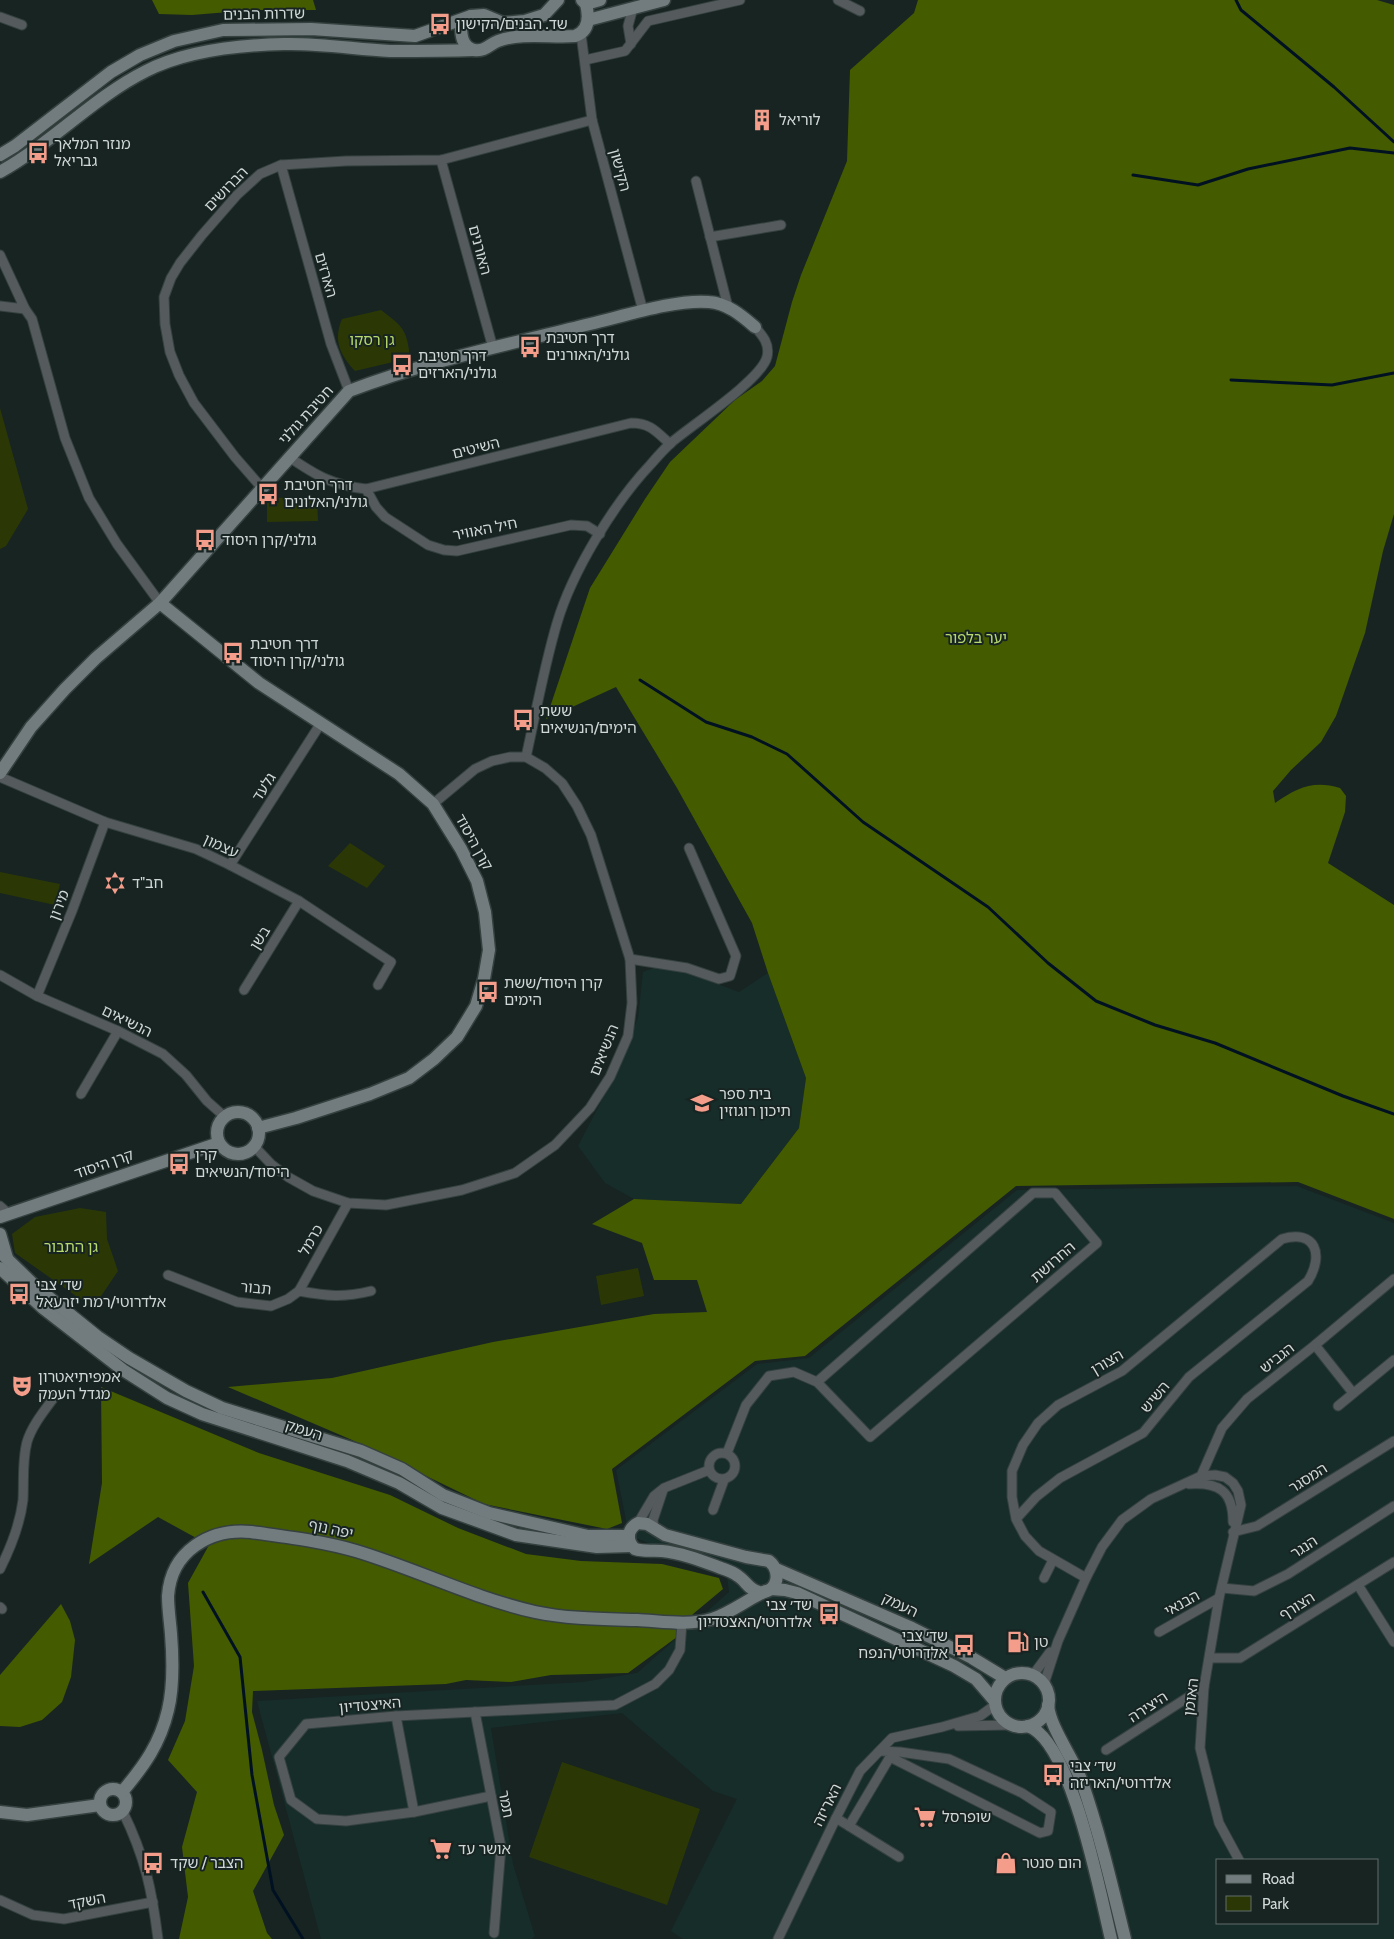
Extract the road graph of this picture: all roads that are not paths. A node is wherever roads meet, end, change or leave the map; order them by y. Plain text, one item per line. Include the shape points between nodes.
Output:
1 (558, 0) edge
2 (600, 0) edge
3 (664, 0) edge
4 (740, 0) edge
5 (838, 0) edge
6 (584, 2) edge
7 (633, 8) junction
8 (860, 11) dead end
9 (471, 16) junction
10 (0, 17) edge
11 (588, 20) junction
12 (22, 24) dead end
13 (581, 34) junction
14 (630, 44) junction
15 (473, 50) junction
16 (584, 60) junction
17 (592, 120) junction
18 (0, 154) edge
19 (442, 160) junction
20 (281, 165) junction
21 (0, 172) edge
22 (696, 181) dead end
23 (781, 225) dead end
24 (710, 237) junction
25 (0, 255) edge
26 (0, 306) edge
27 (728, 307) junction
28 (25, 309) junction
29 (643, 311) junction
30 (755, 327) joint
31 (493, 348) junction
32 (349, 391) junction
33 (670, 444) junction
34 (289, 458) junction
35 (262, 488) junction
36 (366, 489) junction
37 (600, 534) junction
38 (160, 603) junction
39 (321, 723) junction
40 (526, 757) junction
41 (0, 773) edge
42 (0, 777) edge
43 (433, 804) junction
44 (105, 822) junction
45 (689, 848) dead end
46 (230, 865) junction
47 (299, 901) junction
48 (630, 959) junction
49 (0, 975) edge
50 (378, 985) dead end
51 (244, 990) dead end
52 (37, 996) junction
53 (118, 1031) junction
54 (81, 1094) dead end
55 (225, 1117) junction
56 (258, 1128) junction
57 (219, 1143) junction
58 (254, 1146) junction
59 (348, 1203) junction
60 (3, 1213) edge
61 (0, 1233) edge
62 (2, 1260) edge
63 (0, 1273) edge
64 (168, 1275) dead end
65 (12, 1278) junction
66 (1394, 1279) edge
67 (1308, 1281) joint
68 (299, 1291) junction
69 (371, 1291) dead end
70 (1315, 1345) junction
71 (1394, 1360) edge
72 (817, 1382) junction
73 (1353, 1394) junction
74 (55, 1396) dead end
75 (1338, 1406) dead end
76 (1394, 1441) edge
77 (727, 1453) junction
78 (709, 1470) junction
79 (1201, 1476) junction
80 (724, 1480) junction
81 (1186, 1484) junction
82 (664, 1488) junction
83 (1394, 1506) edge
84 (713, 1510) dead end
85 (1016, 1519) junction
86 (638, 1523) junction
87 (654, 1529) junction
88 (1233, 1532) junction
89 (630, 1541) junction
90 (1053, 1560) junction
91 (1394, 1562) edge
92 (0, 1569) edge
93 (776, 1569) junction
94 (1044, 1578) dead end
95 (1086, 1578) junction
96 (745, 1582) junction
97 (1358, 1584) junction
98 (1222, 1588) junction
99 (768, 1590) junction
100 (1219, 1598) junction
101 (722, 1616) junction
102 (682, 1622) junction
103 (1159, 1632) dead end
104 (1058, 1641) junction
105 (1394, 1642) edge
106 (1210, 1658) junction
107 (1033, 1675) junction
108 (1005, 1678) junction
109 (1044, 1684) junction
110 (1204, 1687) junction
111 (995, 1702) junction
112 (1048, 1705) junction
113 (475, 1712) junction
114 (396, 1716) junction
115 (1010, 1725) junction
116 (1028, 1726) junction
117 (942, 1727) junction
118 (1106, 1750) dead end
119 (880, 1751) junction
120 (890, 1757) junction
121 (122, 1792) junction
122 (491, 1796) junction
123 (100, 1805) junction
124 (0, 1812) edge
125 (123, 1812) junction
126 (414, 1812) junction
127 (836, 1818) junction
128 (849, 1826) junction
129 (899, 1856) dead end
130 (1238, 1859) edge
131 (0, 1900) edge
132 (153, 1902) junction
133 (494, 1933) dead end
134 (158, 1939) edge
135 (778, 1939) edge
136 (1111, 1939) edge
137 (1125, 1939) edge

1 - 9 main road via 544,15 525,21 503,23 484,15
2 - 6 main road
3 - 7 main road
4 - 14 street via 648,21
5 - 8 street
6 - 11 main road
7 - 11 main road
7 - 14 street via 628,26
9 - 15 main road via 461,25 461,36 465,46
9 - 18 main road, שדרות הבנים via 415,36 311,30 223,30 174,41 111,72
10 - 12 street
11 - 13 main road
13 - 15 main road, שדרות הבנים via 568,37 528,36 498,41 483,50
13 - 16 street, הקישון
14 - 16 street via 625,52
15 - 21 main road, שדרות הבנים via 390,50 284,44 223,48 182,58 147,70 113,91 23,160
16 - 17 street, הקישון
17 - 19 street, הברושים
17 - 29 street, הקישון
19 - 20 street, הברושים
19 - 31 street, האורנים
20 - 32 street, הארזים via 331,344
20 - 35 street, הברושים via 260,174 202,235 180,263 164,297 170,352 183,382 194,403
22 - 24 street
23 - 24 street
24 - 27 street
25 - 28 street
26 - 28 street
27 - 29 main road, חטיבת גולני via 711,302 692,302
27 - 30 main road, חטיבת גולני
28 - 38 street via 32,319 65,438 89,498 117,544
29 - 31 main road, חטיבת גולני
30 - 33 street via 768,346 767,358 753,378
31 - 32 main road, חטיבת גולני via 381,378
32 - 34 main road, חטיבת גולני
33 - 36 street, השיטים via 654,428 643,423 631,423
33 - 37 street via 637,479
34 - 35 main road, חטיבת גולני
34 - 36 street, השיטים via 321,478 343,486
35 - 38 main road, חטיבת גולני
36 - 37 street, חיל האוויר via 385,517 428,545 444,550 457,551 571,525 587,526
37 - 40 street via 568,592 557,622
38 - 39 main road, קרן היסוד via 259,682
38 - 41 main road, חטיבת גולני via 65,689 32,727
39 - 43 main road, קרן היסוד via 399,774
39 - 46 street, גלעד
40 - 43 street via 510,756 475,769
40 - 48 street, הנשיאים via 562,783 577,806 591,835
42 - 44 street, עצמון
43 - 56 main road, קרן היסוד via 477,881 485,912 489,950 476,1006 457,1038 409,1078 370,1094
44 - 46 street, עצמון via 196,849
44 - 52 street, מירון
45 - 48 street via 736,956 730,976 719,979 687,968
46 - 47 street, עצמון
47 - 50 street, עצמון via 390,962
47 - 51 street, בשן
48 - 59 street, הנשיאים via 632,1003 628,1036 610,1077 590,1108 555,1145 515,1173 462,1190 386,1205
49 - 52 street, הנשיאים
52 - 53 street, הנשיאים
53 - 54 street
53 - 55 street, הנשיאים via 163,1054
55 - 56 main road via 234,1113 244,1114
55 - 57 main road via 217,1132
56 - 58 main road
57 - 58 main road via 232,1154 244,1153
57 - 60 main road, קרן היסוד
58 - 59 street, הנשיאים via 288,1177 313,1191
59 - 68 street, כרמל
60 - 61 main road
61 - 62 main road
62 - 65 main road, העמק
62 - 89 main road, העמק via 98,1337 178,1386 222,1408 361,1451 402,1469 443,1495 490,1513 588,1536
63 - 65 main road
64 - 68 street, תבור via 237,1302 271,1306
65 - 89 main road, העמק via 43,1308 123,1370 167,1398 202,1414 347,1461 399,1482 442,1508 516,1535 597,1547
66 - 70 street, הגביש
67 - 85 street, השיש via 1190,1377 1144,1433 1060,1478
67 - 85 street, הצורן via 1317,1262 1314,1246 1295,1236 1282,1239 1122,1371 1058,1406 1038,1423 1023,1445 1012,1471
68 - 69 street via 329,1296
70 - 73 street
70 - 79 street, הגביש via 1247,1399 1222,1428
71 - 73 street
72 - 72 street, החרושת via 1033,1193 1055,1193 1097,1242 870,1437
72 - 77 street, החרושת via 794,1372 769,1376 746,1405
73 - 75 street
74 - 92 street via 27,1442 17,1530
76 - 88 street, המסגר via 1257,1526
77 - 78 street via 715,1455
77 - 80 street via 734,1459 736,1468 732,1476
78 - 80 street via 713,1476
78 - 82 street
79 - 81 street
79 - 88 street via 1225,1477 1238,1491 1241,1505
80 - 84 street
81 - 88 street via 1201,1483 1222,1490 1228,1496 1233,1506
81 - 95 street via 1151,1499 1122,1520 1102,1547
82 - 86 street via 654,1496
82 - 87 street via 653,1520
83 - 98 street, הנגר via 1288,1574 1254,1591
85 - 90 street, הצורן via 1026,1536
86 - 87 main road, העמק
86 - 89 main road via 631,1529
87 - 93 main road, העמק via 665,1535 764,1559 774,1564
88 - 98 street, האומן
89 - 96 main road, העמק via 640,1550 673,1552 709,1563 733,1572
90 - 94 street
90 - 95 street, הצורן
91 - 97 street, הצורף
93 - 99 main road via 777,1580
93 - 108 main road, העמק via 912,1628
95 - 104 street
96 - 99 main road, העמק via 755,1591
96 - 101 main road via 739,1600
97 - 105 street
97 - 106 street, הצורף via 1240,1658
98 - 100 street, האומן
99 - 101 main road, יפה נוף
99 - 111 main road, העמק via 779,1588 797,1593 933,1654 976,1679
100 - 103 street, הבנאי
100 - 106 street, האומן
101 - 102 main road, יפה נוף
102 - 113 street, האיצטדיון via 680,1650 669,1670 654,1684 615,1706
102 - 121 main road, יפה נוף via 542,1613 500,1602 343,1547 251,1532 214,1535 184,1556 171,1580 168,1610 173,1672 168,1711 152,1753
104 - 107 street
104 - 109 street
106 - 110 street, האומן
107 - 108 main road via 1019,1673
107 - 109 main road
108 - 111 main road via 997,1688
109 - 112 main road
110 - 118 street, היצירה
110 - 130 street, האומן via 1200,1748 1219,1823
111 - 115 main road via 1000,1717
111 - 117 street, האריזה via 980,1716
112 - 116 main road via 1040,1720
112 - 137 main road via 1050,1718 1073,1760 1095,1820
113 - 114 street, האיצטדיון
113 - 122 street, תמר
114 - 126 street
114 - 126 street, האיצטדיון via 306,1724 279,1757 291,1800 317,1819 346,1821
115 - 116 main road
115 - 117 street, האריזה
116 - 136 main road via 1045,1739 1070,1786
117 - 119 street, האריזה via 892,1738
119 - 120 street
119 - 120 street via 948,1759 1022,1793 1051,1812 1048,1830 1040,1833
119 - 127 street, האריזה via 860,1771
120 - 128 street
121 - 123 main road via 106,1791 100,1798
121 - 125 main road via 127,1804
122 - 126 street, האיצטדיון
122 - 133 street, תמר via 501,1847
123 - 124 main road via 27,1815
123 - 125 main road via 110,1816
125 - 132 street via 145,1863
127 - 128 street
127 - 135 street, האריזה
128 - 129 street
131 - 132 street, השקד via 33,1916 64,1920
132 - 134 street

